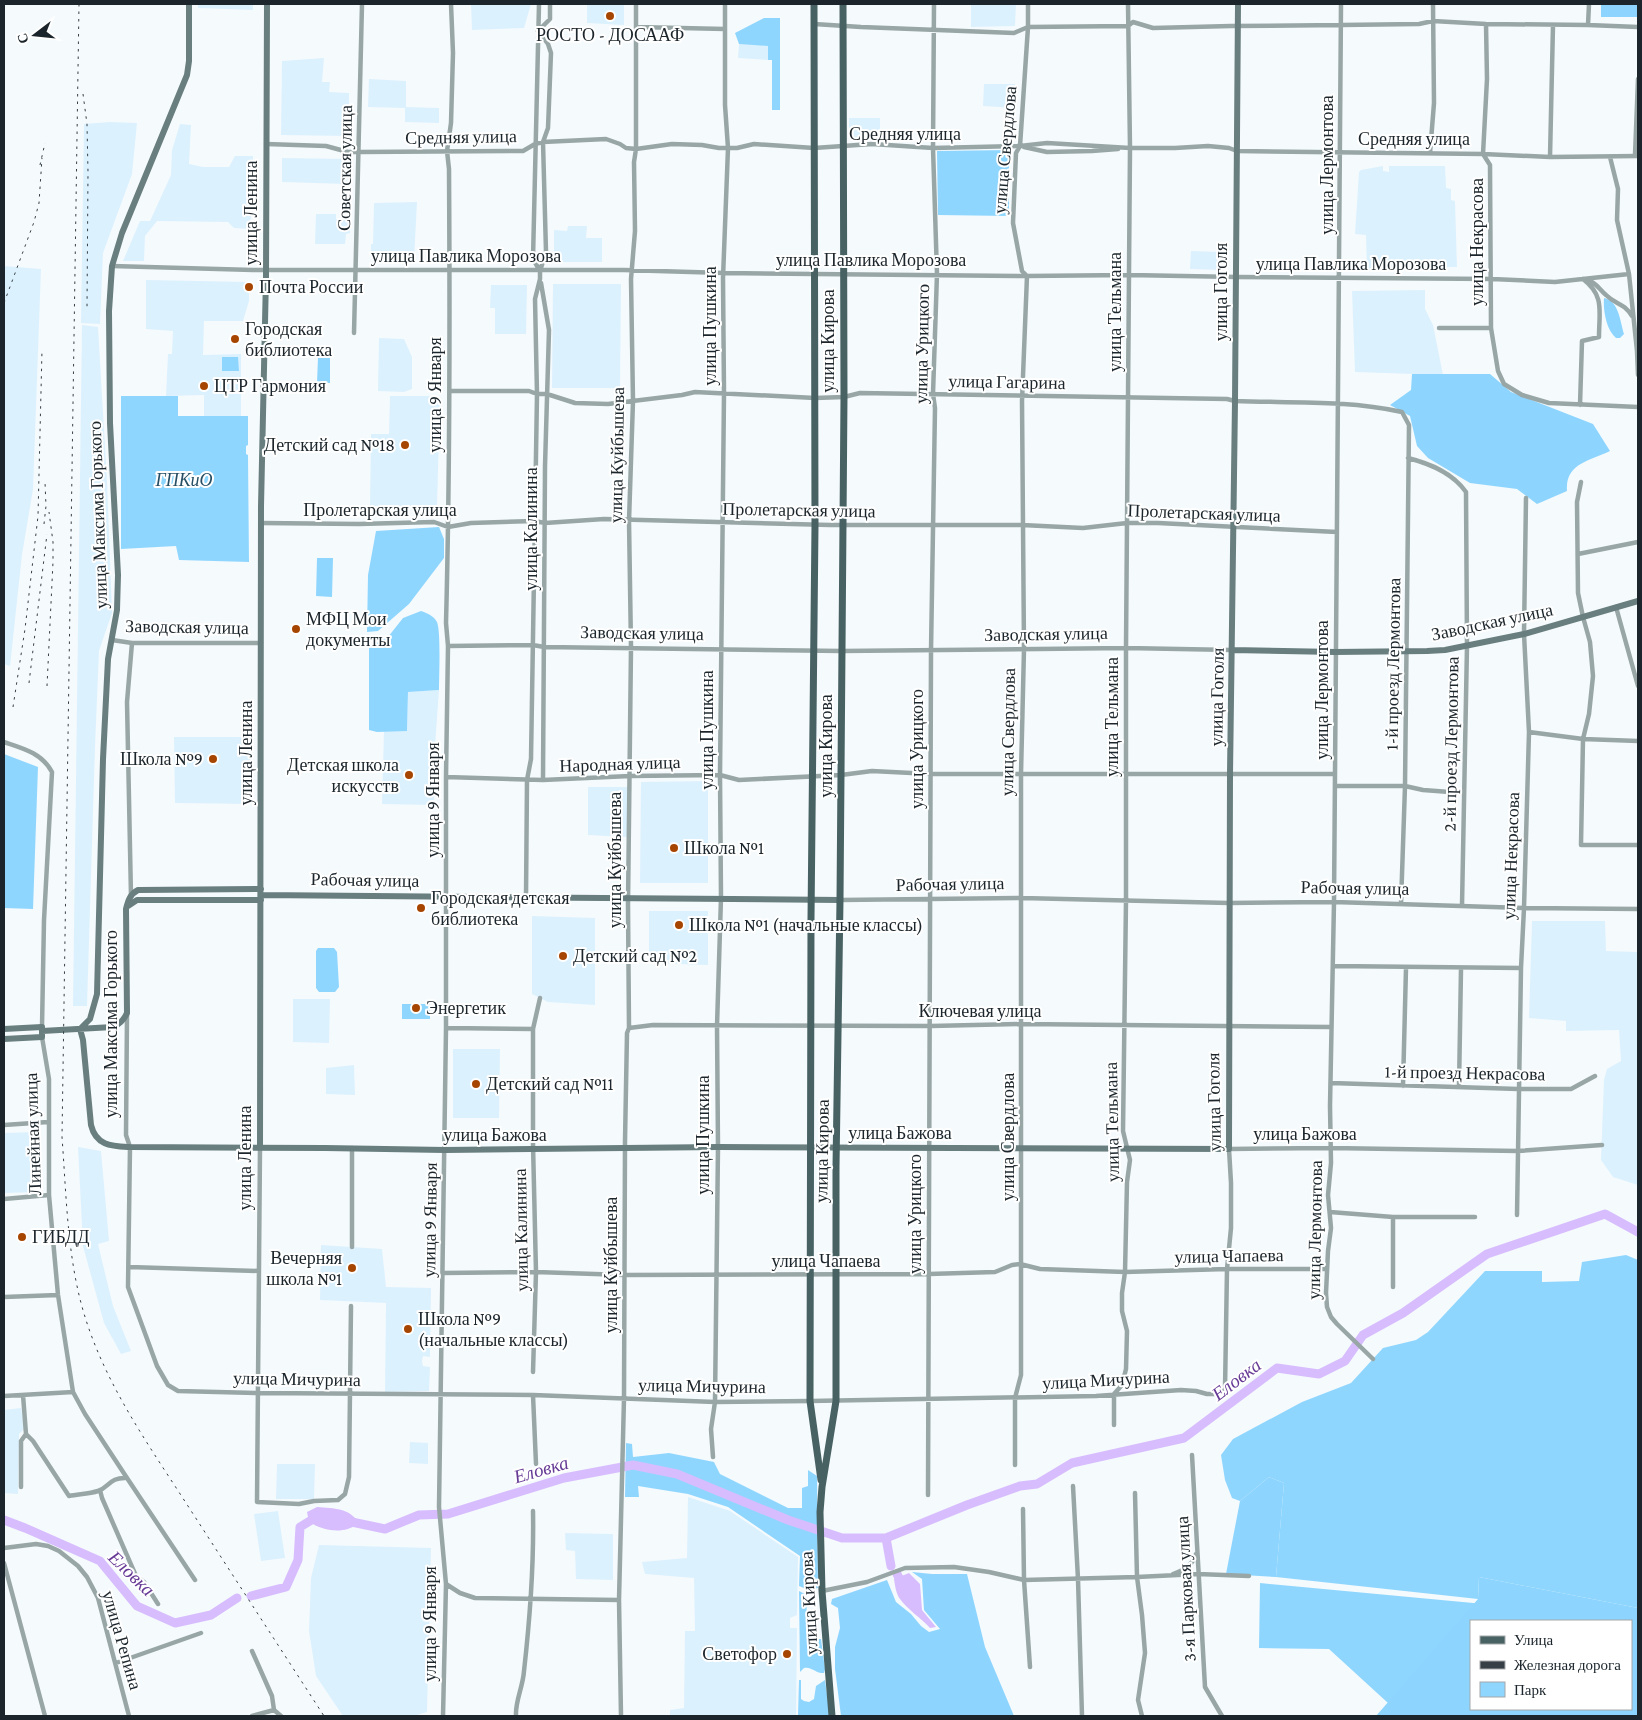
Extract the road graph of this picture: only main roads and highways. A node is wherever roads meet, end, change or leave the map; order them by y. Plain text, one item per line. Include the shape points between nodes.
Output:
1 (814, 4) edge
2 (843, 4) edge
3 (822, 1488) junction
4 (832, 1716) edge

1 - 3 main road, улица Кирова via 810,1402
2 - 3 main road, улица Кирова via 844,397 836,1401
3 - 4 main road, улица Кирова via 820,1549

